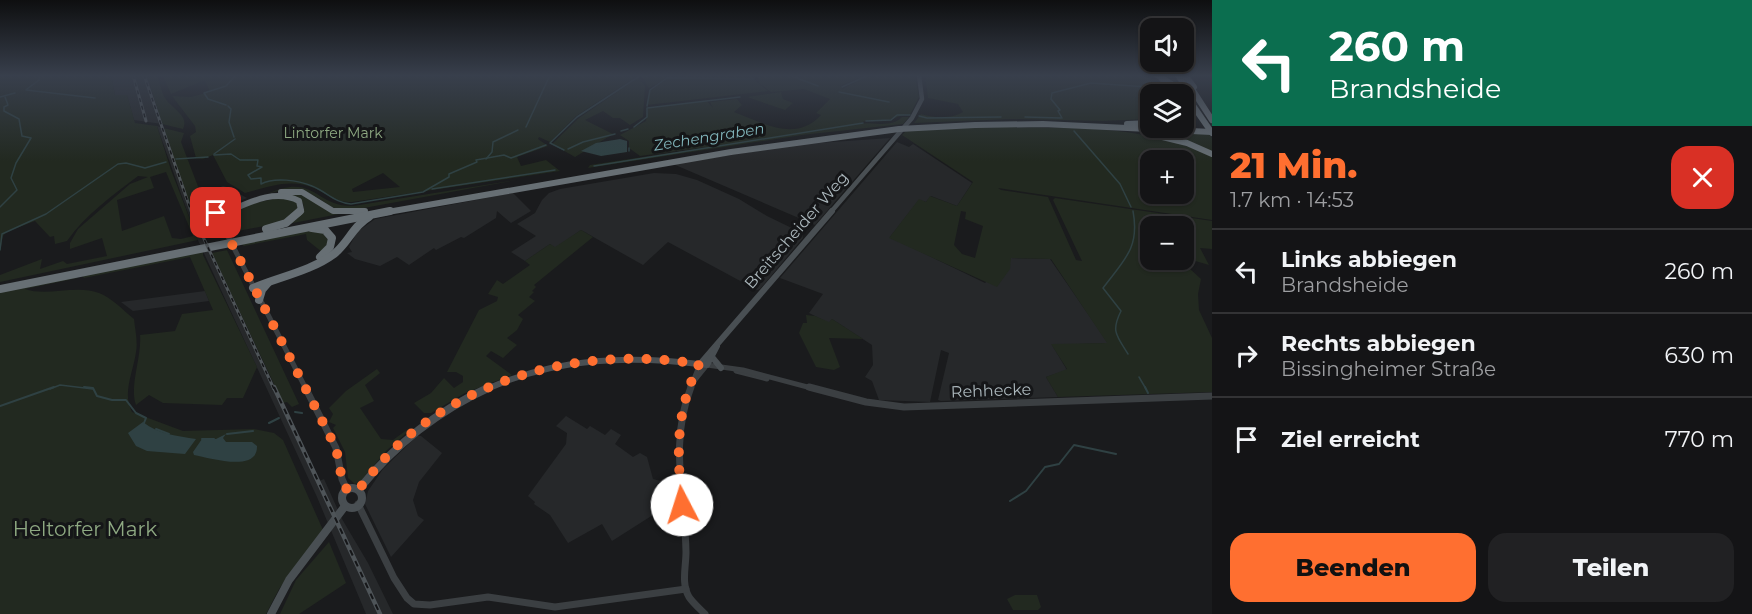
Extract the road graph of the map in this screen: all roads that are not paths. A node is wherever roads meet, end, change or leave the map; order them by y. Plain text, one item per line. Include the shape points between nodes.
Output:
1 (920, 104) edge
2 (1197, 104) edge
3 (1201, 104) edge
4 (1194, 107) edge
5 (1212, 120) edge
6 (1140, 123) edge
7 (1087, 124) junction
8 (911, 127) junction
9 (1106, 127) junction
10 (1211, 129) edge
11 (900, 130) junction
12 (1212, 154) edge
13 (402, 208) junction
14 (233, 209) junction
15 (369, 210) junction
16 (216, 212) joint
17 (223, 226) junction
18 (284, 230) junction
19 (237, 238) junction
20 (198, 246) junction
21 (276, 279) junction
22 (0, 284) edge
23 (253, 286) junction
24 (0, 289) edge
25 (260, 300) junction
26 (717, 346) junction
27 (712, 357) junction
28 (703, 364) junction
29 (722, 368) junction
30 (690, 386) joint
31 (1212, 396) edge
32 (359, 489) junction
33 (347, 490) junction
34 (358, 504) junction
35 (343, 509) junction
36 (686, 589) junction
37 (271, 614) edge
38 (705, 614) edge

1 - 11 main road, Breitscheider Weg
2 - 10 highway
3 - 5 highway
4 - 10 highway
6 - 7 highway
7 - 8 highway via 994,122
7 - 10 highway
8 - 9 highway
8 - 11 highway
9 - 10 highway
9 - 12 highway via 1164,136
11 - 13 highway via 766,146
11 - 15 highway via 765,143
11 - 26 main road, Breitscheider Weg
13 - 18 highway
13 - 21 highway via 361,221 337,252
14 - 15 highway via 272,194 296,190 333,211
14 - 16 highway
14 - 17 highway
14 - 19 highway via 280,195 295,198 301,206 289,222
15 - 19 highway
16 - 17 street
17 - 23 street
18 - 19 highway
18 - 23 highway via 320,228 330,234 332,242 316,259
19 - 20 highway
20 - 22 highway
20 - 24 highway
21 - 23 highway
21 - 25 highway via 262,290
23 - 25 street
25 - 33 street via 336,448
26 - 27 main road, Breitscheider Weg
26 - 28 main road, Breitscheider Weg
27 - 28 main road, Breitscheider Weg
27 - 29 main road
28 - 29 street, Rehhecke
28 - 30 street, Breitscheider Weg
28 - 32 main road via 615,358 548,367 509,380 423,424 391,452
29 - 31 street, Rehhecke via 866,402 904,407
30 - 36 street, Breitscheider Weg via 678,438
32 - 33 main road
32 - 34 main road via 363,496
33 - 35 main road via 341,501
34 - 35 main road
34 - 36 street via 394,578 414,604 488,597 555,607
35 - 37 main road via 295,572
36 - 38 street

